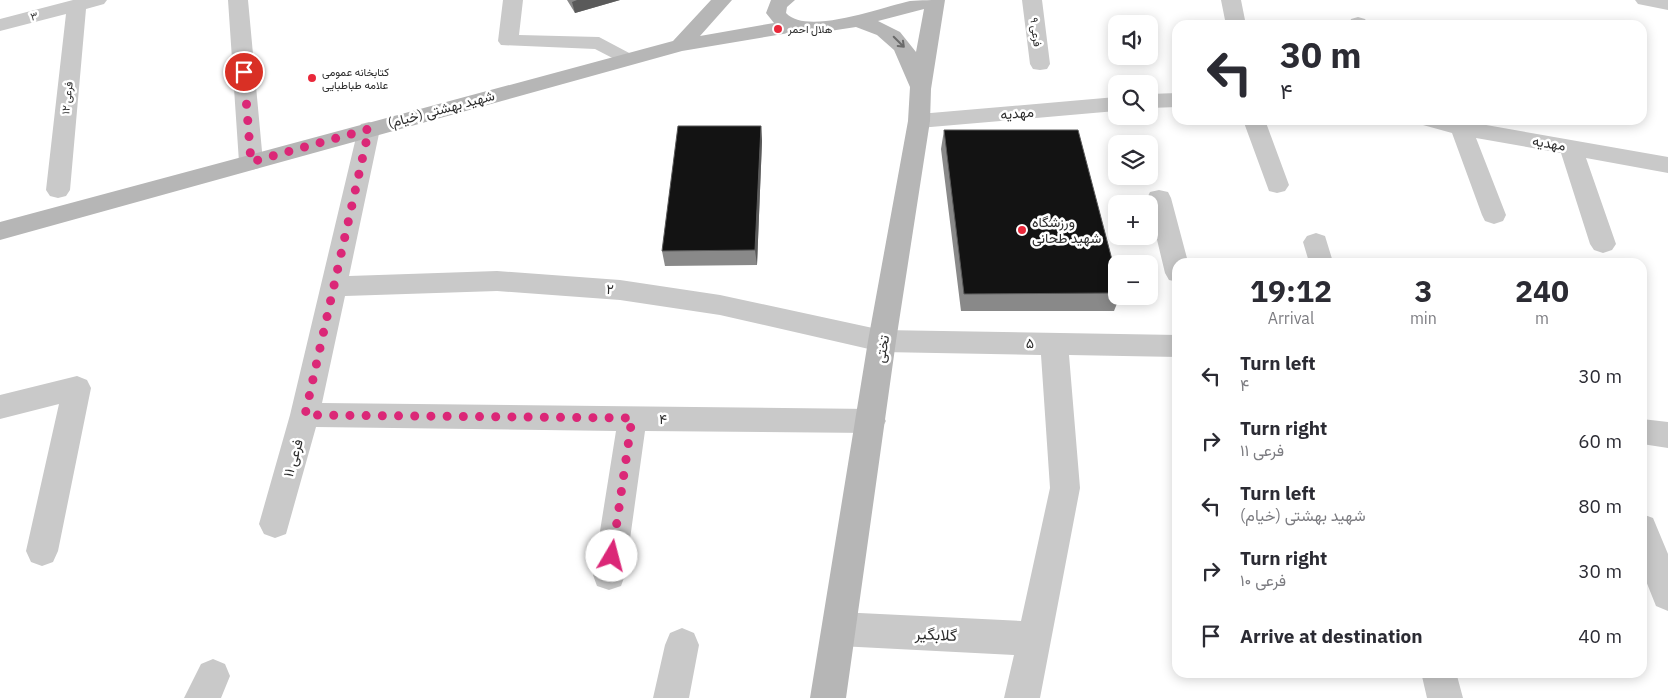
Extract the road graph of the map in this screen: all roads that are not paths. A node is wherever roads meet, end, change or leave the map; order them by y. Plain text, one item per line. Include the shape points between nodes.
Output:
1 (238, 0) edge
2 (513, 0) edge
3 (722, 0) edge
4 (933, 0) edge
5 (1032, 0) edge
6 (1231, 0) edge
7 (1645, 0) edge
8 (781, 2) edge
9 (87, 3) edge
10 (1668, 4) edge
11 (856, 20) junction
12 (1235, 20) edge
13 (0, 25) edge
14 (795, 26) junction
15 (680, 45) junction
16 (626, 59) junction
17 (1040, 64) dead end
18 (920, 88) junction
19 (1172, 100) edge
20 (1158, 101) edge
21 (1108, 105) edge
22 (918, 121) junction
23 (1256, 125) edge
24 (1449, 125) edge
25 (1460, 128) junction
26 (369, 129) junction
27 (1570, 146) junction
28 (251, 162) junction
29 (1668, 165) edge
30 (1277, 185) dead end
31 (58, 190) dead end
32 (1159, 198) dead end
33 (1494, 215) dead end
34 (0, 231) edge
35 (1603, 244) dead end
36 (1174, 258) edge
37 (334, 286) junction
38 (882, 341) junction
39 (1054, 343) junction
40 (1172, 346) edge
41 (0, 407) edge
42 (305, 415) junction
43 (632, 418) junction
44 (871, 421) junction
45 (1647, 432) edge
46 (1668, 435) edge
47 (275, 524) dead end
48 (1647, 541) edge
49 (42, 551) dead end
50 (609, 575) dead end
51 (1668, 595) edge
52 (839, 629) junction
53 (1034, 639) junction
54 (682, 645) dead end
55 (1440, 678) edge
56 (671, 698) edge
57 (828, 698) edge
58 (1022, 698) edge
59 (1445, 698) edge

1 - 28 street
2 - 16 street via 508,41 600,44
3 - 15 main road
4 - 11 main road, شهید بهشتی (خیام)
4 - 18 main road, تختی
5 - 17 street, فرعی ۹
6 - 12 street
7 - 10 street
8 - 14 main road via 776,13 782,21
8 - 15 main road, شهید بهشتی (خیام)
9 - 13 street, ۳
9 - 31 street, فرعی ۱۲
11 - 14 main road, شهید بهشتی (خیام)
11 -> 18 main road via 882,29 904,45
14 - 15 main road, شهید بهشتی (خیام)
15 - 16 main road, شهید بهشتی (خیام)
16 - 26 main road, شهید بهشتی (خیام)
18 - 22 main road, تختی
19 - 20 street
21 - 22 street, مهدیه
22 - 38 main road, تختی
23 - 30 street
24 - 25 street, مهدیه
25 - 27 street, مهدیه
25 - 33 street
26 - 28 main road, شهید بهشتی (خیام)
26 - 37 street, فرعی ۱۱
27 - 29 street, مهدیه
27 - 35 street
28 - 34 main road, شهید بهشتی (خیام)
32 - 36 street
37 - 38 street, ۲ via 497,281 620,290 720,305
37 - 42 street, فرعی ۱۱
38 - 39 street, ۵
38 - 44 main road, تختی
39 - 40 street, ۵
39 - 53 street via 1065,488
41 - 49 street via 77,388
42 - 43 street, ۴
42 - 47 street, فرعی ۱۱
43 - 44 street, ۴
43 - 50 street
44 - 52 main road, تختی
45 - 46 street
48 - 51 street
52 - 53 street, گلابگیر
52 - 57 main road, تختی
53 - 58 street
54 - 56 street
55 - 59 street

